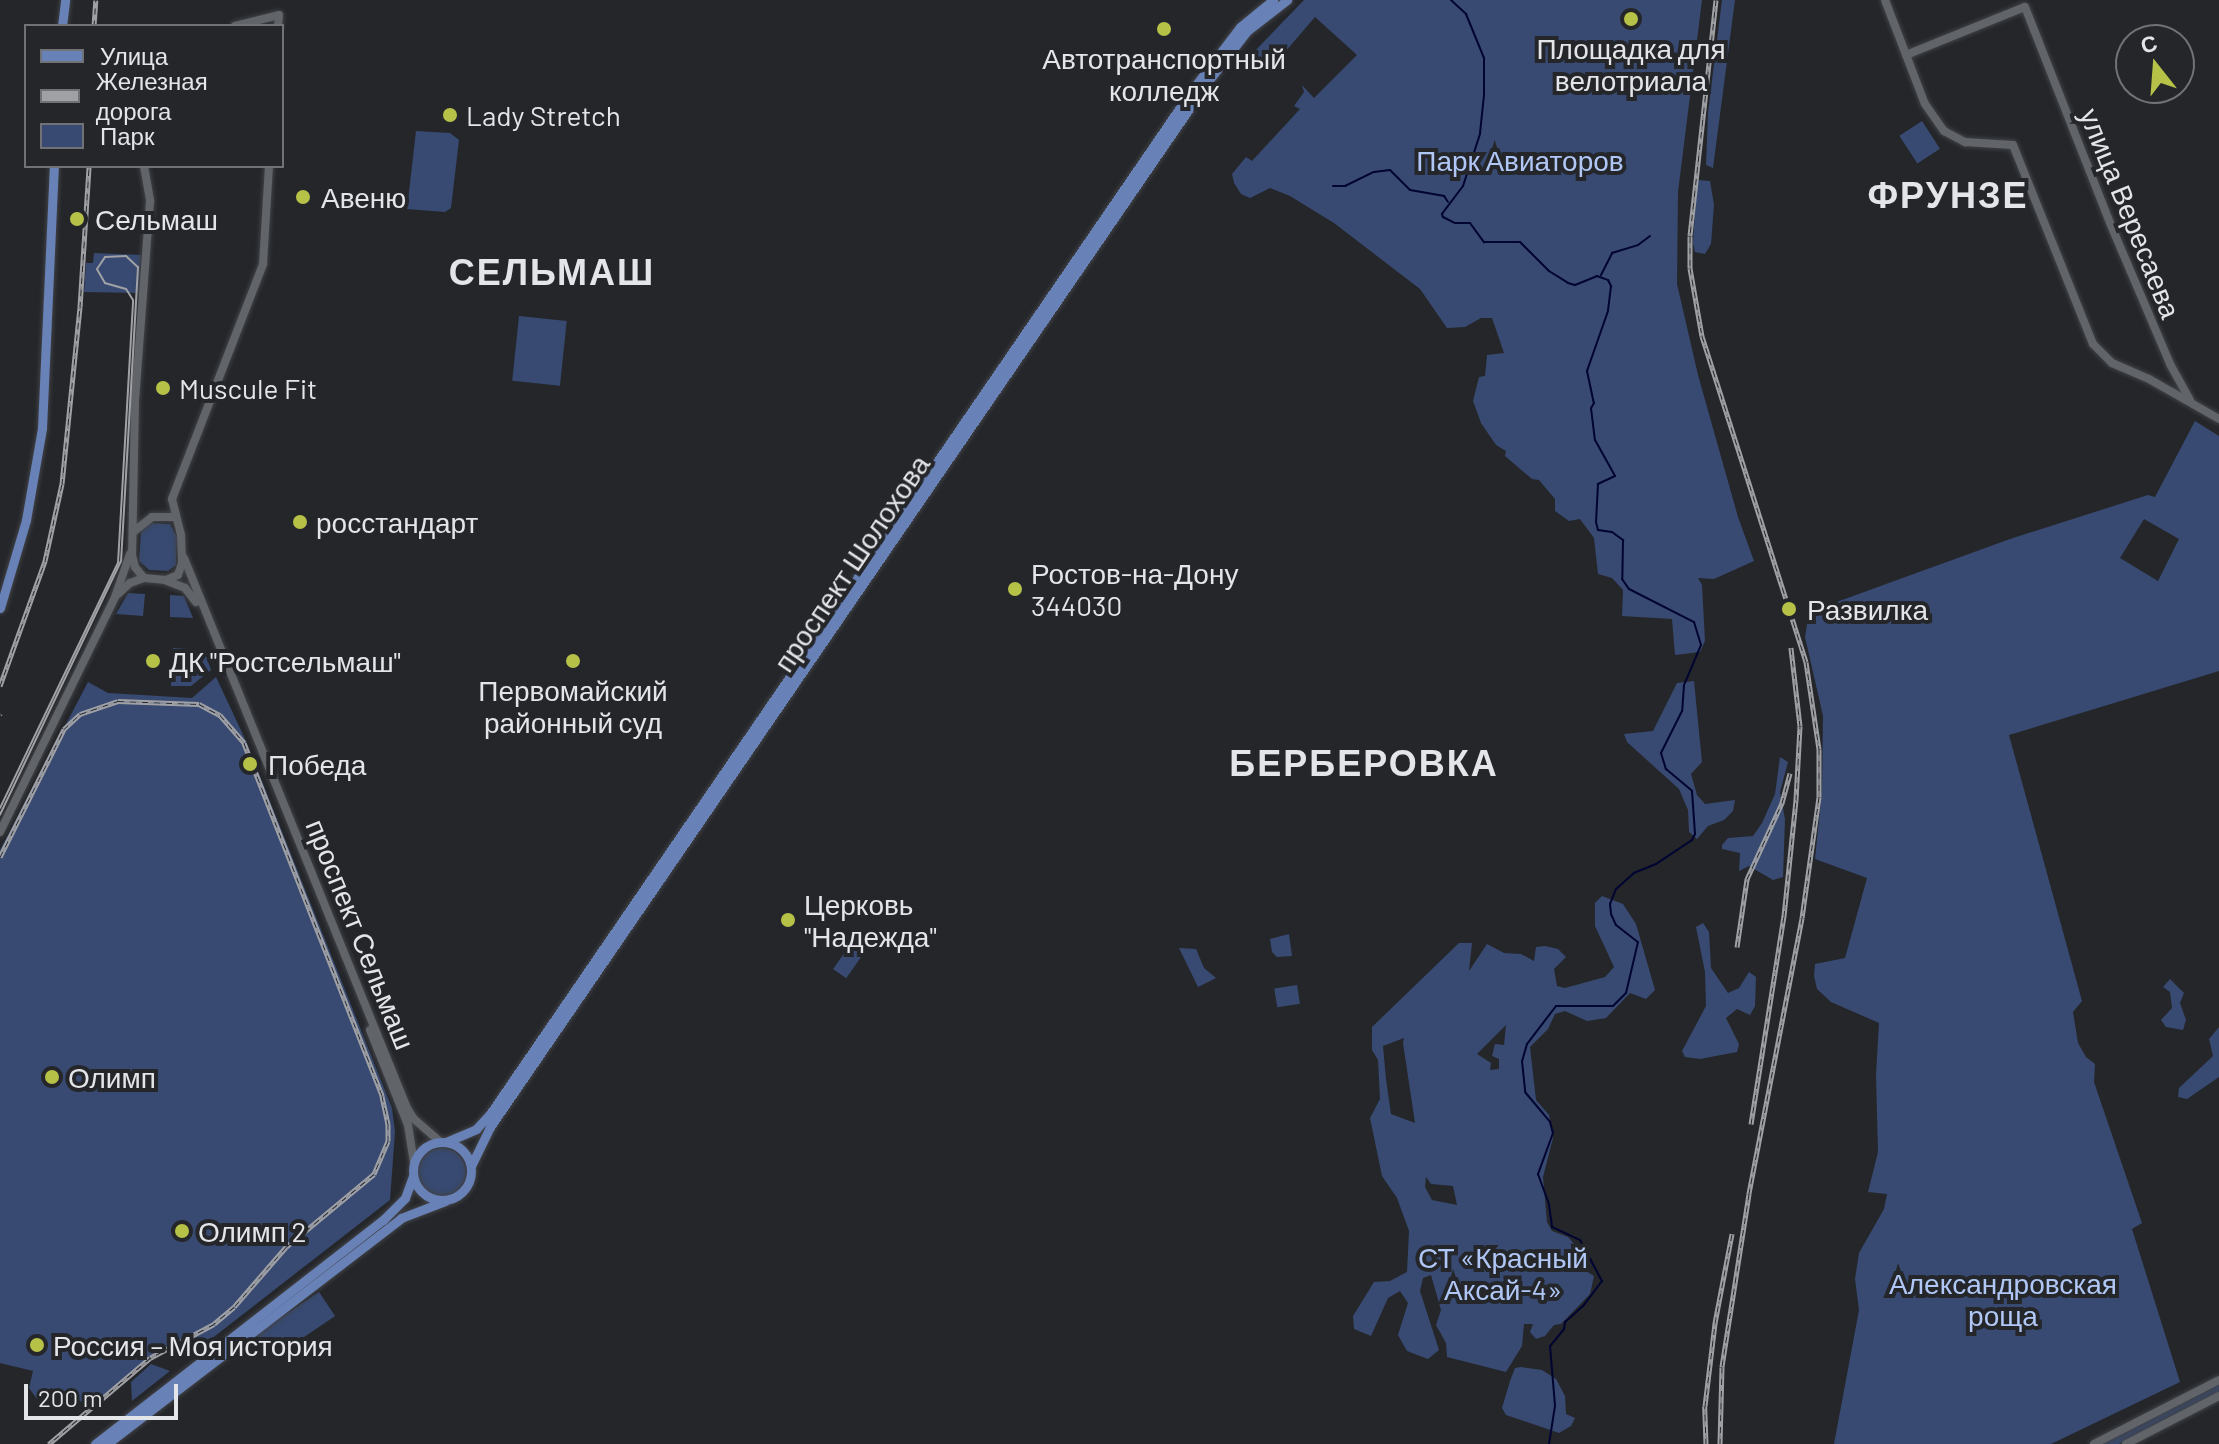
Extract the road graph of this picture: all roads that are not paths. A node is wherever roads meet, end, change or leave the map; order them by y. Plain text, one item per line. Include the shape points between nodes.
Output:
1 (62, 0) edge
2 (1273, 0) edge
3 (1287, 0) edge
4 (1885, 0) edge
5 (61, 24) edge
6 (243, 24) edge
7 (278, 24) edge
8 (1906, 55) junction
9 (51, 168) edge
10 (51, 168) edge
11 (144, 168) edge
12 (269, 168) edge
13 (2175, 375) junction
14 (2162, 386) junction
15 (2194, 405) junction
16 (2219, 419) edge
17 (175, 517) junction
18 (132, 533) junction
19 (132, 545) junction
20 (183, 554) junction
21 (144, 578) junction
22 (166, 580) junction
23 (0, 591) edge
24 (115, 597) junction
25 (0, 608) edge
26 (0, 832) edge
27 (443, 1142) junction
28 (414, 1164) junction
29 (471, 1166) junction
30 (413, 1176) junction
31 (445, 1201) junction
32 (2219, 1380) edge
33 (2219, 1396) edge
34 (95, 1444) edge
35 (107, 1444) edge
36 (2094, 1444) edge
37 (2126, 1444) edge

1 - 5 main road
2 - 27 main road, проспект Шолохова via 1235,33 1192,90 487,1118 476,1129
3 - 29 main road, проспект Шолохова via 1247,31 1206,84 490,1127
4 - 8 main road
6 - 7 main road via 279,15
8 - 13 main road, улица Вересаева via 2025,7
8 - 14 main road via 1925,104 1944,131 1965,142 2013,145 2093,344 2112,363
9 - 23 main road via 36,427 20,519
10 - 25 main road via 42,428 26,520
11 - 18 main road via 150,201 135,402
12 - 17 main road via 263,264 174,493
13 - 14 main road
13 - 15 main road, улица Вересаева
14 - 15 main road
15 - 16 main road, улица Вересаева
17 - 18 main road via 147,519
17 - 20 main road
18 - 19 main road
19 - 21 main road via 135,567
19 - 24 main road
20 - 22 main road via 181,570
20 - 27 main road, проспект Сельмаш via 405,1103 414,1119
21 - 22 main road
21 - 24 main road
22 - 28 main road, проспект Сельмаш via 185,588 198,605 408,1125
24 - 26 main road
27 - 28 main road via 424,1149
27 - 29 main road via 464,1152
28 - 30 main road
29 - 31 main road via 464,1191
30 - 31 main road via 423,1194
30 - 34 main road via 405,1198 383,1220
31 - 35 main road via 389,1226
32 - 36 main road
33 - 37 main road

